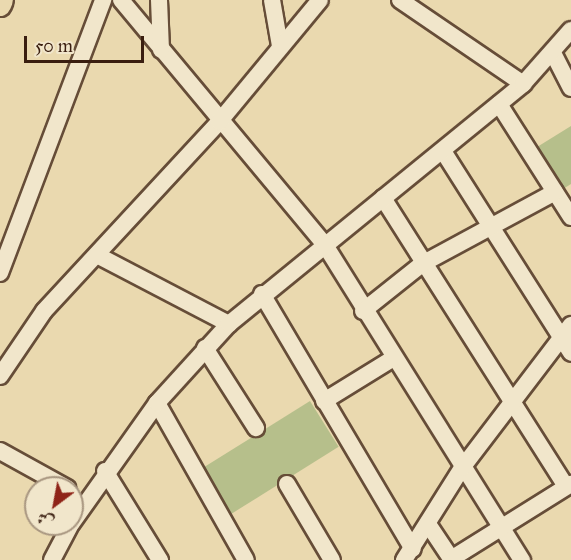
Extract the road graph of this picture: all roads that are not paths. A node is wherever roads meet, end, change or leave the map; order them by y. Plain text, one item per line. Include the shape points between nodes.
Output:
1 (2, 0) edge
2 (103, 0) edge
3 (122, 0) edge
4 (159, 0) edge
5 (272, 0) edge
6 (320, 0) edge
7 (400, 0) edge
8 (0, 5) edge
9 (571, 30) edge
10 (280, 46) junction
11 (161, 50) junction
12 (554, 55) junction
13 (523, 84) junction
14 (571, 88) edge
15 (499, 104) junction
16 (219, 122) junction
17 (443, 151) junction
18 (555, 192) junction
19 (383, 198) junction
20 (571, 217) edge
21 (488, 226) junction
22 (325, 245) junction
23 (97, 255) junction
24 (422, 264) junction
25 (0, 273) edge
26 (262, 294) junction
27 (363, 310) junction
28 (229, 324) junction
29 (566, 330) edge
30 (205, 348) junction
31 (571, 353) edge
32 (392, 359) junction
33 (0, 376) edge
34 (324, 401) junction
35 (510, 402) junction
36 (157, 403) junction
37 (256, 429) dead end
38 (0, 451) edge
39 (462, 468) junction
40 (105, 471) junction
41 (45, 476) edge
42 (287, 484) dead end
43 (569, 485) edge
44 (84, 490) edge
45 (428, 524) junction
46 (499, 525) junction
47 (66, 536) edge
48 (409, 554) edge
49 (57, 557) edge
50 (452, 559) edge
51 (160, 560) edge
52 (246, 560) edge
53 (332, 560) edge
54 (522, 560) edge

1 - 8 main road
2 - 25 street
3 - 11 street
4 - 11 street
5 - 10 street
6 - 10 street
7 - 13 street
9 - 12 street
10 - 16 street
11 - 16 street
12 - 13 street
12 - 14 street
13 - 15 street
15 - 17 street
15 - 18 street
16 - 22 street
16 - 23 street
17 - 19 street
17 - 21 street
18 - 20 street
18 - 21 street
19 - 22 street
19 - 24 street
21 - 24 street
21 - 29 street
22 - 26 street
22 - 27 street
23 - 28 street
23 - 33 street via 19,341
24 - 27 street
24 - 35 street
26 - 28 street
26 - 34 street
27 - 32 street
28 - 30 street
29 - 31 street
29 - 35 street
30 - 36 street
30 - 37 street
32 - 34 street
32 - 39 street
34 - 48 street
35 - 39 street
35 - 43 street
36 - 40 street
36 - 52 street
38 - 41 street
39 - 45 street
39 - 46 street
40 - 44 street
40 - 51 street
42 - 53 street
43 - 46 street
45 - 48 street
45 - 50 street
46 - 50 street
46 - 54 street
47 - 49 street

